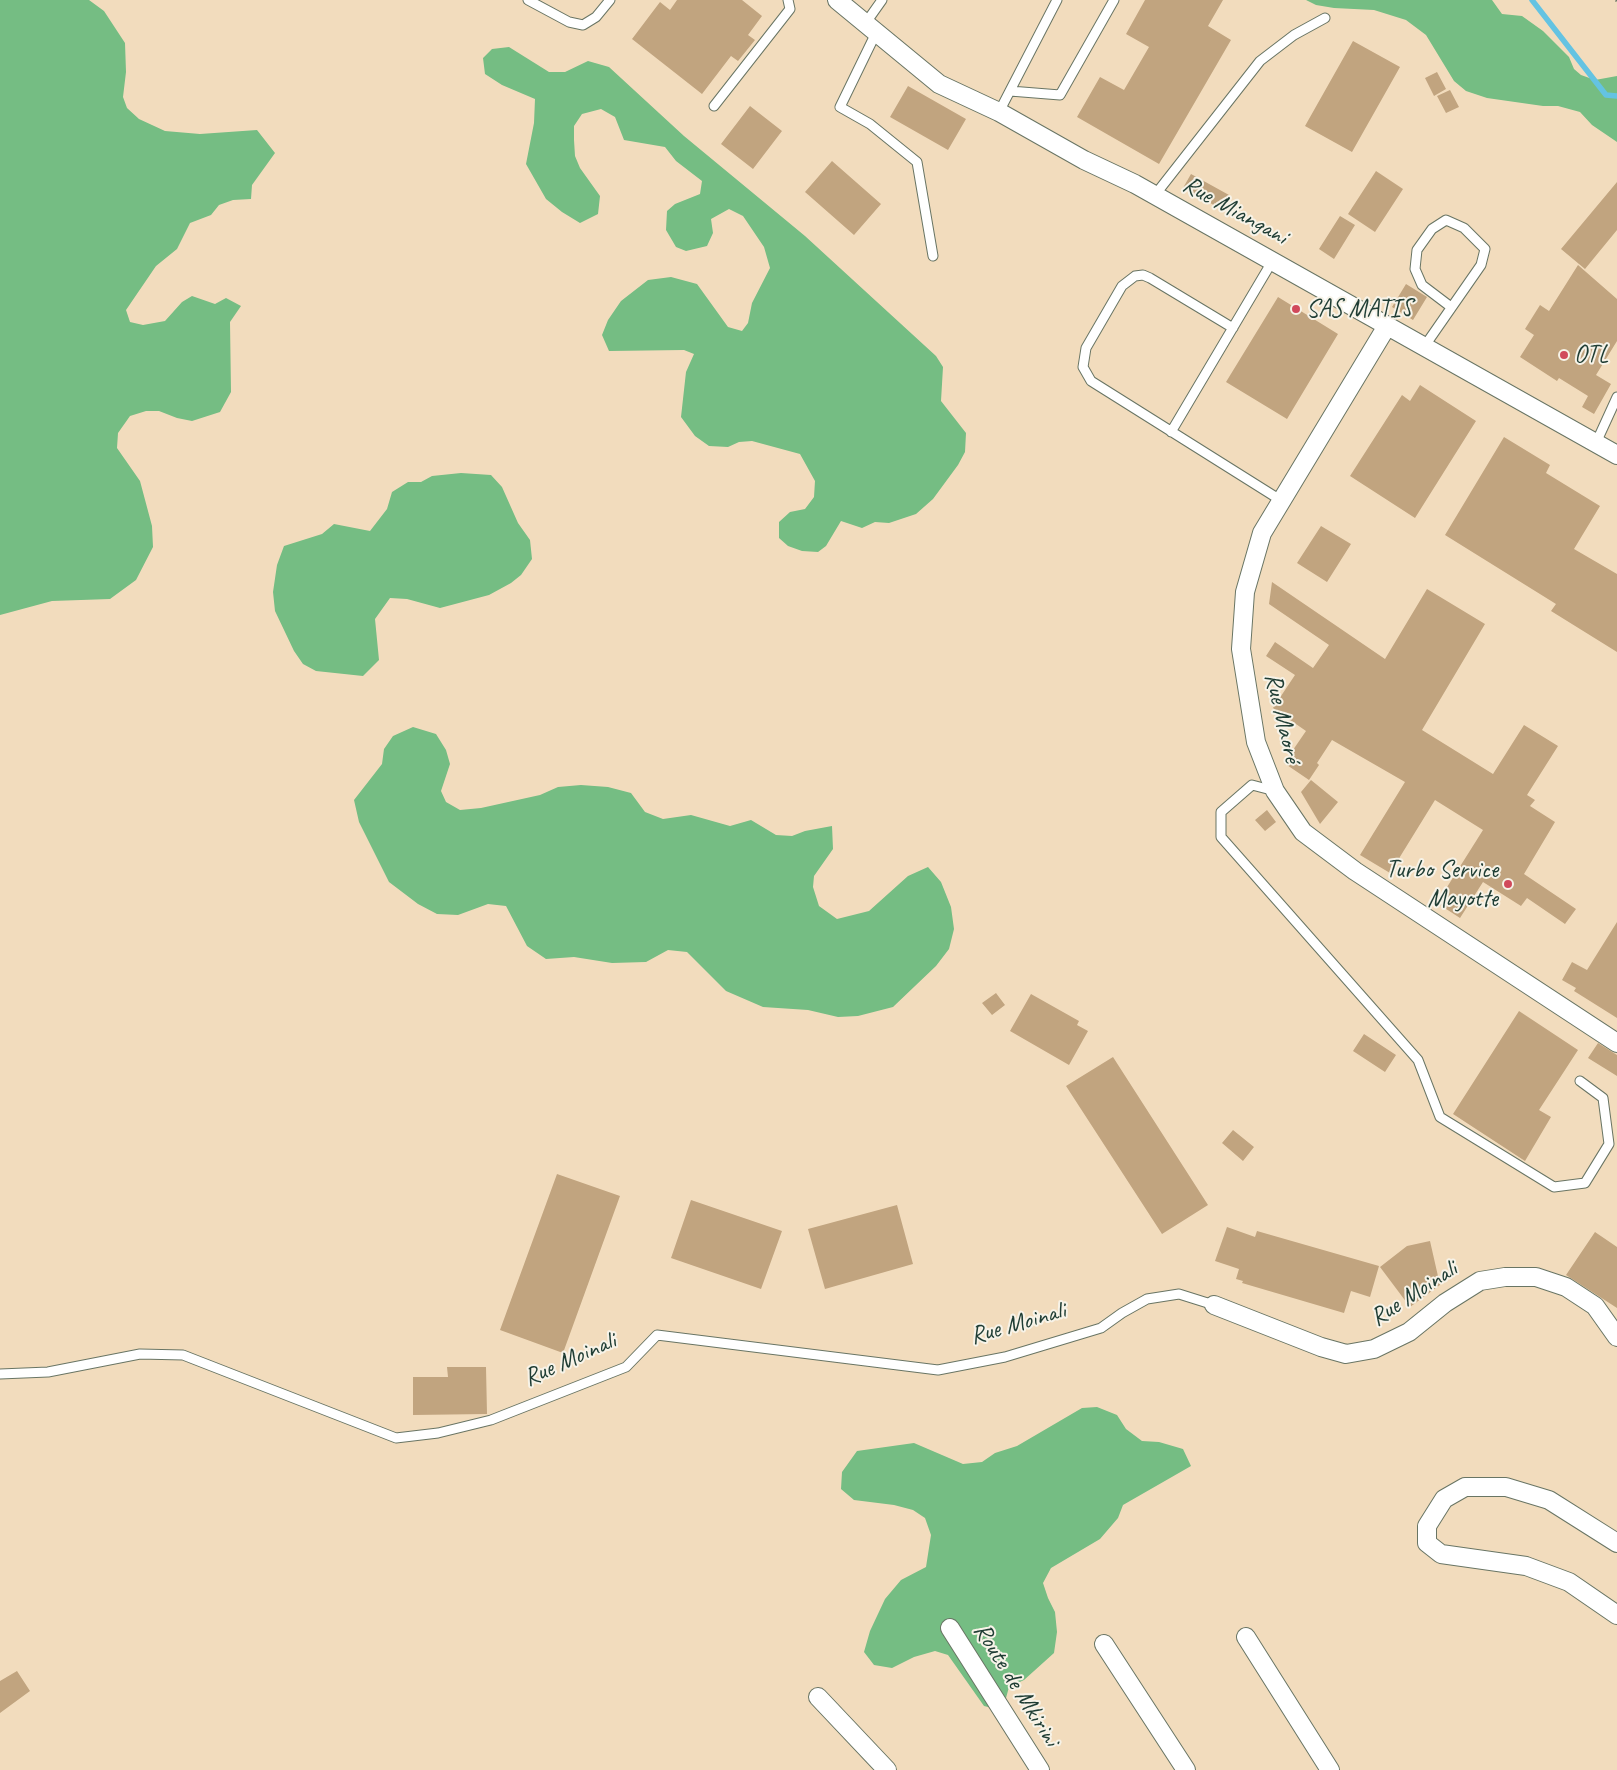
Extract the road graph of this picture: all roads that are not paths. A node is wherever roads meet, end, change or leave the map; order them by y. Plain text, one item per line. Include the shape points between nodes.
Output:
1 (528, 0) edge
2 (610, 0) edge
3 (788, 0) edge
4 (837, 0) edge
5 (882, 0) edge
6 (1057, 0) edge
7 (1114, 0) edge
8 (1325, 18) dead end
9 (870, 28) junction
10 (1010, 91) junction
11 (714, 106) dead end
12 (999, 112) junction
13 (1155, 195) junction
14 (933, 256) dead end
15 (1273, 260) junction
16 (1451, 307) junction
17 (1387, 326) junction
18 (1233, 328) junction
19 (1424, 347) junction
20 (1617, 396) edge
21 (1171, 432) junction
22 (1596, 443) junction
23 (1617, 455) edge
24 (1282, 501) junction
25 (1275, 791) junction
26 (1617, 1043) edge
27 (1580, 1081) dead end
28 (1214, 1305) joint
29 (1617, 1337) edge
30 (0, 1374) edge
31 (1617, 1543) edge
32 (1617, 1615) edge
33 (950, 1628) dead end
34 (1246, 1637) dead end
35 (1104, 1644) dead end
36 (818, 1697) dead end
37 (887, 1770) edge
38 (1040, 1770) edge
39 (1186, 1770) edge
40 (1330, 1770) edge

1 - 2 lane via 569,22 583,25 596,17
3 - 11 lane via 790,9
4 - 9 street, Rue Miangani
5 - 9 lane
6 - 10 lane
7 - 10 lane via 1060,95
8 - 13 lane via 1294,35 1260,61
9 - 12 street, Rue Miangani via 939,84
9 - 14 lane via 840,107 870,124 916,162
10 - 12 lane
12 - 13 street, Rue Miangani
13 - 15 street, Rue Miangani
15 - 17 street, Rue Miangani
15 - 18 lane
16 - 16 lane via 1481,265 1485,249 1464,228 1446,220 1432,229 1417,250 1416,269 1422,285
16 - 19 lane
17 - 19 street, Rue Miangani
17 - 24 street, Rue Maoré
18 - 21 lane
18 - 21 lane via 1143,275 1128,280 1113,302 1086,348 1082,359 1085,374
19 - 22 street, Rue Miangani
20 - 22 lane
21 - 24 lane
22 - 23 street, Rue Miangani
24 - 25 street, Rue Maoré via 1262,534 1245,592 1241,649 1256,742
25 - 26 street, Rue Maoré via 1303,832 1355,871
25 - 27 lane via 1252,785 1221,812 1221,837 1418,1060 1440,1117 1554,1187 1585,1183 1609,1144 1603,1098
28 - 29 street, Rue Moinali via 1346,1354 1374,1349 1409,1332 1445,1302 1480,1281 1536,1277 1566,1287 1595,1306
28 - 30 lane, Rue Moinali via 1179,1294 1147,1299 1101,1328 1005,1358 938,1370 657,1336 626,1367 491,1420 438,1433 396,1438 183,1355 140,1354 48,1372
31 - 32 street via 1549,1500 1506,1487 1465,1488 1444,1499 1427,1526 1427,1543 1441,1554 1526,1566 1569,1582
33 - 38 street, Route de Mkirini
34 - 40 street
35 - 39 street
36 - 37 street

